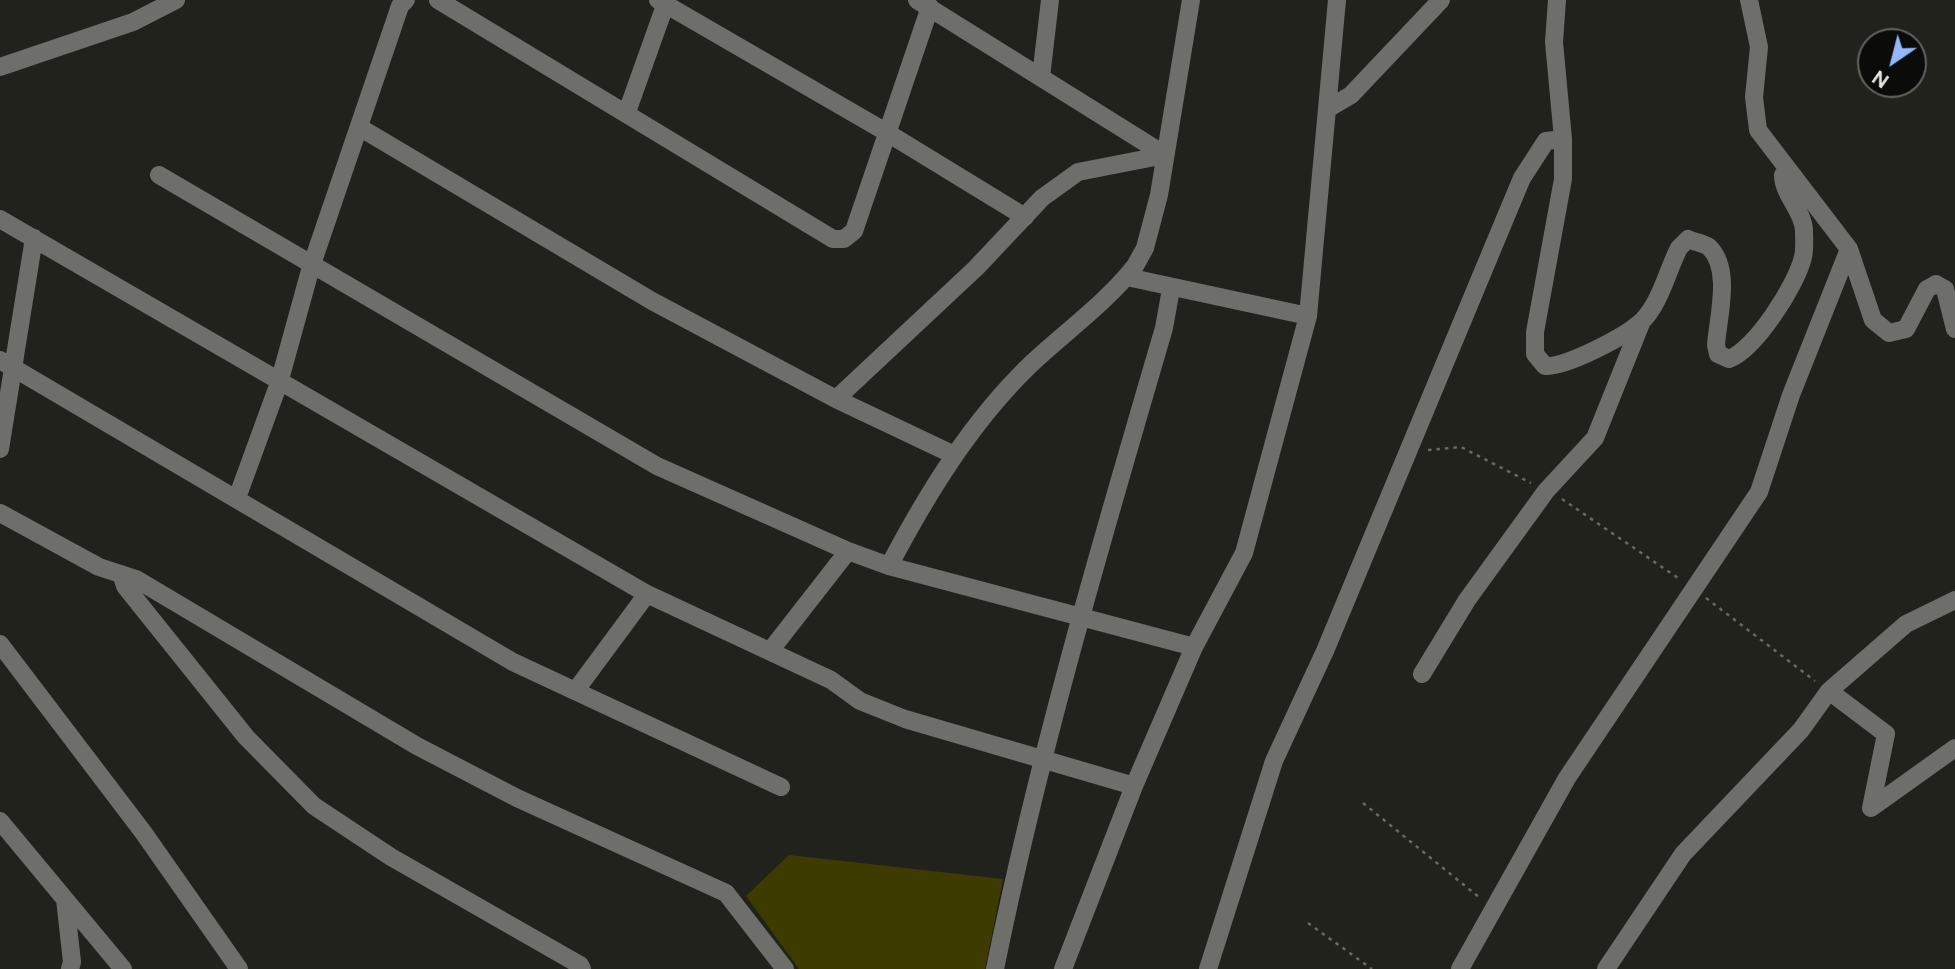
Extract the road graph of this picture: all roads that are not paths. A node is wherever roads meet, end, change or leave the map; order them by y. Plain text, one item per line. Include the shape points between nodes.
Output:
1 (176, 0) edge
2 (406, 0) edge
3 (438, 0) edge
4 (1050, 0) edge
5 (1191, 0) edge
6 (1337, 0) edge
7 (1441, 0) edge
8 (1557, 0) edge
9 (1749, 0) edge
10 (663, 2) edge
11 (924, 4) edge
12 (0, 67) edge
13 (1041, 77) junction
14 (1329, 108) junction
15 (627, 113) junction
16 (359, 127) junction
17 (886, 132) junction
18 (1563, 139) junction
19 (1165, 155) junction
20 (1791, 173) junction
21 (159, 176) dead end
22 (1025, 217) junction
23 (0, 219) edge
24 (34, 238) junction
25 (1849, 249) junction
26 (311, 267) junction
27 (1127, 277) junction
28 (1171, 289) junction
29 (1308, 316) junction
30 (1642, 321) junction
31 (1955, 329) edge
32 (6, 364) edge
33 (279, 383) junction
34 (836, 398) junction
35 (0, 449) edge
36 (954, 455) junction
37 (237, 498) junction
38 (0, 513) edge
39 (848, 551) junction
40 (889, 566) junction
41 (121, 574) junction
42 (647, 594) junction
43 (1955, 600) edge
44 (1079, 619) junction
45 (0, 645) edge
46 (1194, 647) junction
47 (770, 651) junction
48 (1422, 674) dead end
49 (576, 690) junction
50 (1829, 691) junction
51 (1955, 748) edge
52 (1044, 760) junction
53 (1134, 786) junction
54 (781, 787) dead end
55 (0, 821) edge
56 (65, 899) junction
57 (70, 969) edge
58 (123, 969) edge
59 (239, 969) edge
60 (582, 969) edge
61 (785, 969) edge
62 (995, 969) edge
63 (1063, 969) edge
64 (1208, 969) edge
65 (1460, 969) edge
66 (1606, 969) edge

1 - 12 street via 133,22
2 - 16 street via 400,6
3 - 15 street
4 - 13 street
5 - 19 street
6 - 14 street
7 - 14 street via 1351,95
8 - 18 street via 1554,42
9 - 20 street via 1759,47 1754,97 1758,130
10 - 15 street
10 - 17 street
11 - 13 street
11 - 17 street
13 - 19 street
14 - 29 street
15 - 17 street via 833,239 844,239 854,231
16 - 26 street
16 - 34 street via 652,301
17 - 22 street
18 - 30 street via 1563,179 1535,354 1545,366 1558,367
18 - 64 street via 1546,141 1522,178 1275,761
19 - 22 street via 1078,172
19 - 27 street via 1144,248
20 - 25 street
20 - 30 street via 1783,176 1783,186 1804,227 1803,257 1772,318 1741,355 1729,359 1718,354 1719,264 1708,246 1688,239
21 - 26 street
22 - 34 street
23 - 24 street
24 - 32 street
24 - 33 street
25 - 31 street via 1873,320 1889,333 1906,329 1927,289 1936,284 1945,289
25 - 65 street via 1791,395 1759,492 1574,768
26 - 33 street
26 - 39 street via 657,466
27 - 28 street
27 - 36 street via 1028,367
28 - 29 street
28 - 44 street via 1164,328
29 - 46 street via 1244,553
30 - 48 street via 1595,438 1546,491 1467,600
32 - 35 street
32 - 37 street
33 - 37 street
33 - 42 street
34 - 36 street
36 - 40 street
37 - 49 street via 513,662
38 - 41 street via 99,567
39 - 40 street
39 - 47 street
40 - 44 street
41 - 60 street via 125,586 246,737 314,806 391,857
41 - 61 street via 483,781 726,893
42 - 47 street
42 - 49 street
43 - 50 street via 1906,624
44 - 46 street
44 - 52 street
45 - 59 street via 144,832
46 - 53 street
47 - 52 street via 831,680 860,701 905,719
49 - 54 street
50 - 51 street via 1886,734 1871,808
50 - 66 street via 1801,730 1683,854
52 - 53 street
52 - 62 street
53 - 63 street
55 - 56 street
56 - 57 street
56 - 58 street

